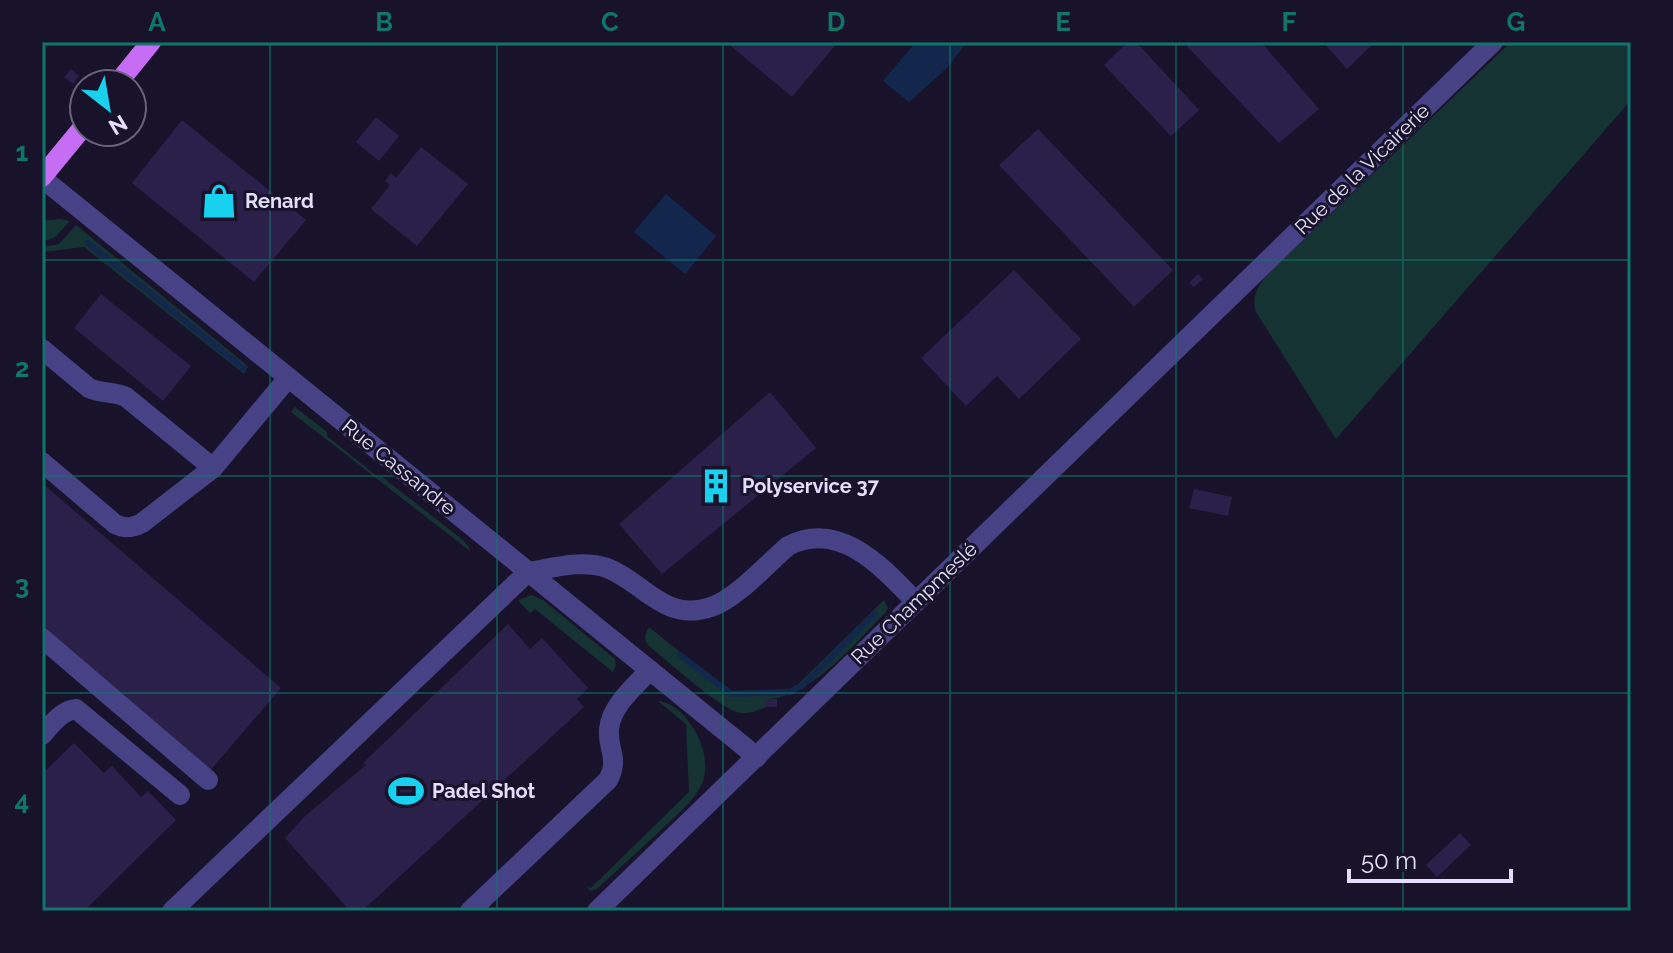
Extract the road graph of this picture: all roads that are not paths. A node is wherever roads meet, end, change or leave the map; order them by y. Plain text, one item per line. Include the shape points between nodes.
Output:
1 (151, 42) edge
2 (1493, 42) edge
3 (130, 68) edge
4 (68, 146) edge
5 (42, 178) edge
6 (1231, 295) joint
7 (42, 349) edge
8 (288, 378) junction
9 (42, 462) edge
10 (213, 468) junction
11 (528, 572) junction
12 (916, 602) junction
13 (42, 638) edge
14 (650, 670) junction
15 (42, 735) edge
16 (757, 757) junction
17 (208, 780) dead end
18 (180, 795) dead end
19 (172, 911) edge
20 (470, 911) edge
21 (597, 911) edge

1 - 3 main road
2 - 6 street, Rue de la Vicairerie
4 - 5 main road
5 - 8 street, Rue Cassandre
6 - 12 street, Rue Champmeslé
7 - 10 street via 89,388 126,397
8 - 10 street
8 - 11 street, Rue Cassandre
9 - 10 street via 115,524 129,528
11 - 12 street via 592,565 619,574 663,605 698,610 730,597 788,546 819,538 862,552
11 - 14 street, Rue Cassandre
11 - 19 street
12 - 16 street, Rue Champmeslé
13 - 17 street
14 - 16 street, Rue Cassandre
14 - 20 street via 624,698 609,725 614,766 608,780
15 - 18 street via 65,712 76,709
16 - 21 street, Rue Champmeslé

